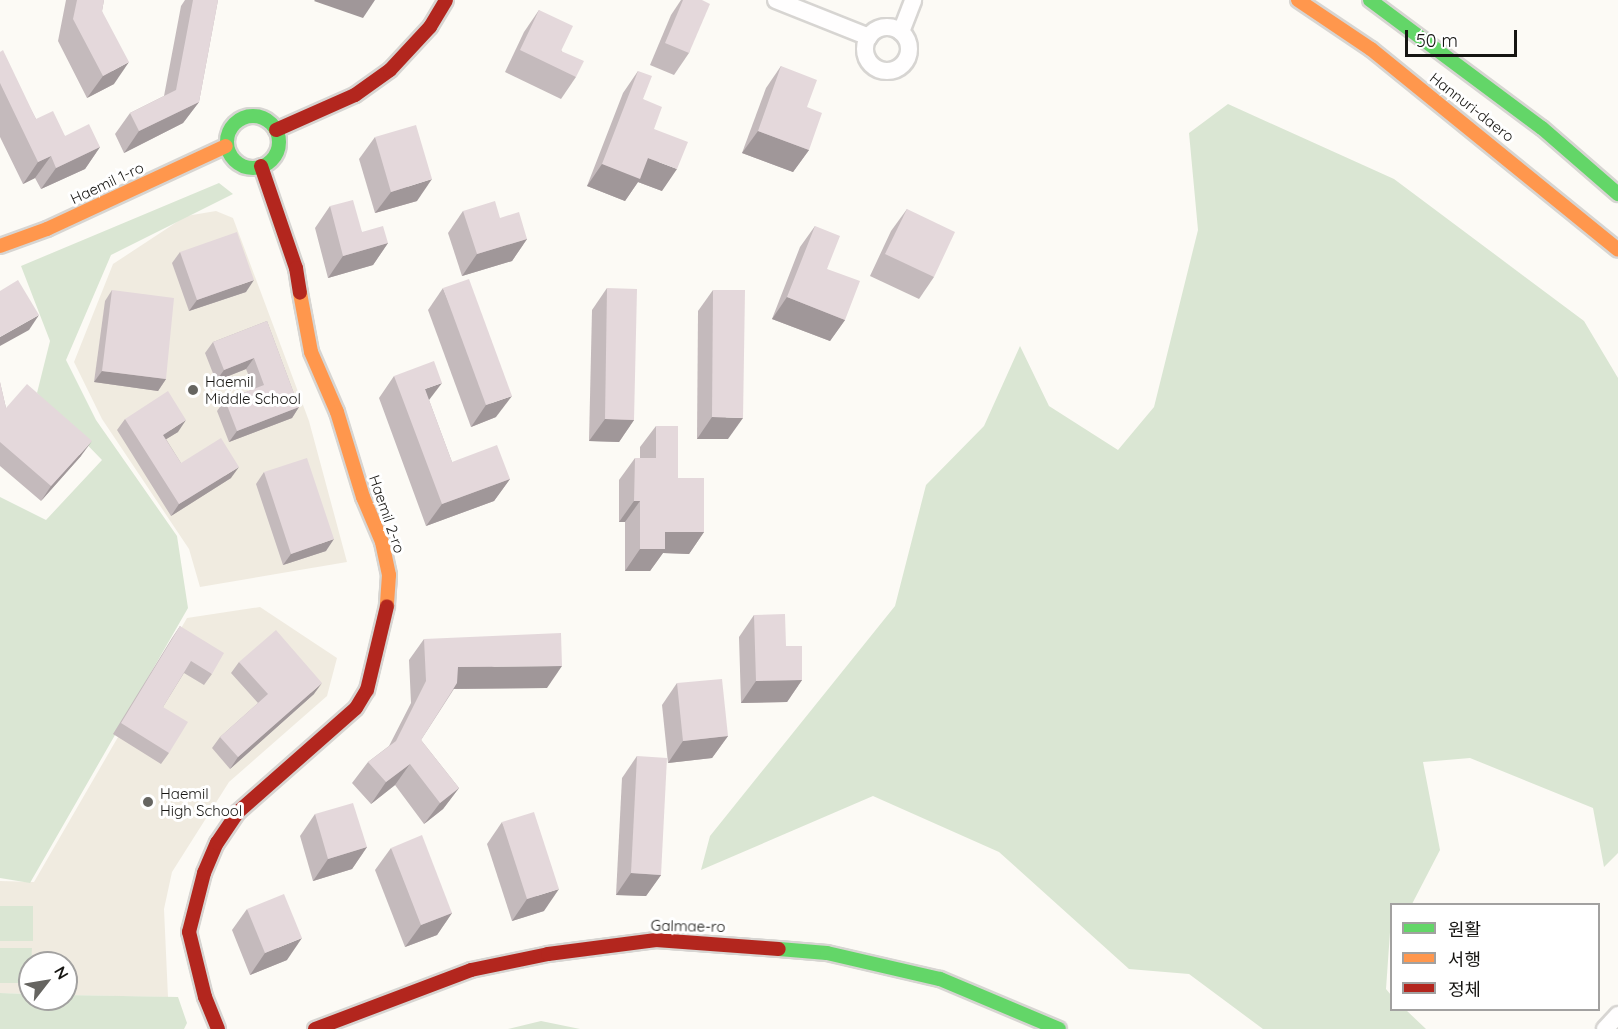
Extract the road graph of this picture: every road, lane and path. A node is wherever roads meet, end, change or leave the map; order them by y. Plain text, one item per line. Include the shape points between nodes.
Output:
1 (446, 0) edge
2 (776, 0) edge
3 (913, 0) edge
4 (1298, 0) edge
5 (1370, 0) edge
6 (901, 32) junction
7 (868, 37) junction
8 (276, 130) junction
9 (226, 146) junction
10 (261, 166) junction
11 (1618, 194) edge
12 (0, 246) edge
13 (1618, 250) edge
14 (1618, 1015) edge
15 (219, 1029) edge
16 (315, 1029) edge
17 (1059, 1029) edge
18 (1605, 1029) edge

1 - 8 street via 430,27 390,70 355,95
2 - 7 street
3 - 6 street
4 - 13 street, Hannuri-daero via 1380,56
5 - 11 street, Hannuri-daero via 1542,128
6 - 7 street via 880,28
6 - 7 street via 908,44 907,58 891,70 871,64 865,51
8 - 9 street via 260,117 243,118 231,129
8 - 10 street via 277,152
9 - 10 street via 241,165
9 - 12 street, Haemil 1-ro via 47,229
10 - 15 street, Haemil 2-ro via 296,268 311,352 337,411 363,497 382,542 389,575 387,608 367,690 356,708 238,812 217,843 204,873 189,932 205,997
14 - 18 street
16 - 17 street, Galmae-ro via 471,970 548,954 656,940 827,953 886,965 940,978

